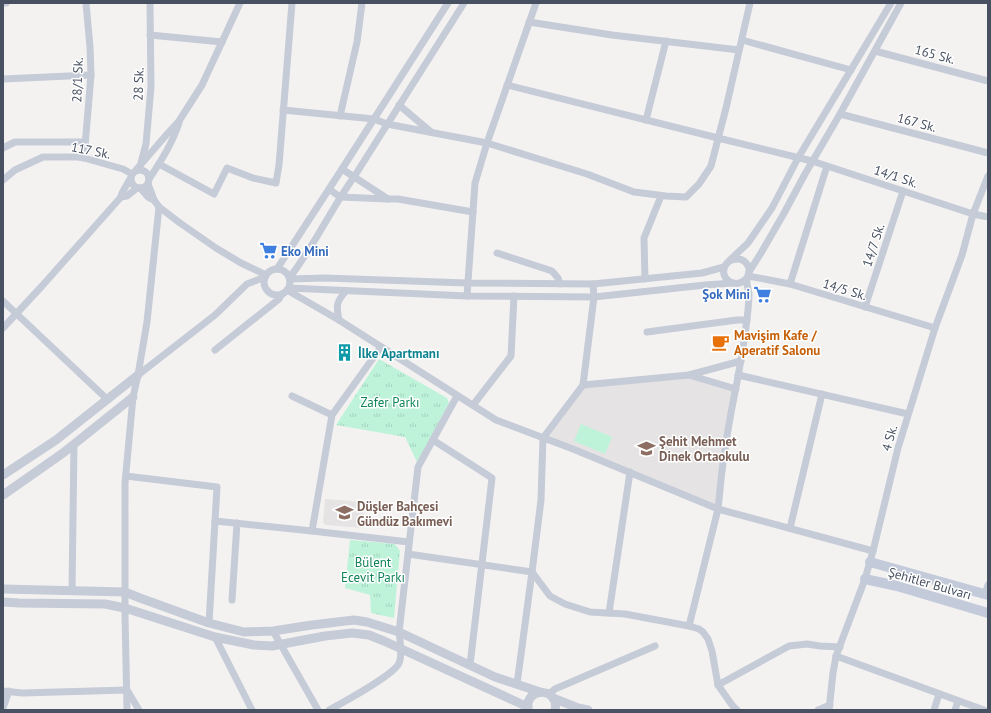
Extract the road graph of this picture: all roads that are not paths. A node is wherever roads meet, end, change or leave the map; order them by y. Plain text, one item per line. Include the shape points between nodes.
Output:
1 (86, 3) edge
2 (150, 3) edge
3 (240, 3) edge
4 (292, 3) edge
5 (362, 3) edge
6 (448, 3) edge
7 (464, 3) edge
8 (536, 3) edge
9 (750, 3) edge
10 (891, 3) edge
11 (901, 3) edge
12 (529, 22) junction
13 (150, 35) junction
14 (742, 40) junction
15 (666, 41) junction
16 (222, 42) junction
17 (739, 50) junction
18 (875, 51) junction
19 (851, 70) junction
20 (91, 75) junction
21 (3, 79) edge
22 (988, 81) edge
23 (507, 85) junction
24 (399, 105) junction
25 (284, 110) junction
26 (840, 114) junction
27 (340, 116) junction
28 (374, 119) junction
29 (646, 120) junction
30 (179, 121) junction
31 (387, 124) junction
32 (433, 133) junction
33 (718, 138) junction
34 (85, 142) junction
35 (487, 143) junction
36 (3, 148) edge
37 (988, 153) edge
38 (84, 158) junction
39 (798, 158) junction
40 (812, 161) junction
41 (159, 164) junction
42 (827, 166) junction
43 (342, 169) junction
44 (135, 172) junction
45 (988, 176) edge
46 (354, 177) junction
47 (3, 180) edge
48 (148, 182) junction
49 (139, 188) junction
50 (329, 190) junction
51 (903, 191) junction
52 (661, 196) junction
53 (121, 197) junction
54 (340, 197) junction
55 (388, 199) junction
56 (154, 200) junction
57 (159, 207) junction
58 (473, 212) junction
59 (973, 214) junction
60 (988, 217) edge
61 (497, 253) dead end
62 (726, 265) junction
63 (277, 268) junction
64 (266, 276) junction
65 (748, 276) junction
66 (290, 278) junction
67 (645, 279) junction
68 (467, 283) junction
69 (734, 283) junction
70 (560, 284) junction
71 (593, 284) junction
72 (790, 284) junction
73 (286, 291) junction
74 (346, 291) junction
75 (467, 296) junction
76 (514, 296) junction
77 (594, 297) junction
78 (3, 301) edge
79 (865, 307) junction
80 (17, 314) junction
81 (339, 320) junction
82 (747, 320) junction
83 (3, 328) edge
84 (935, 328) junction
85 (647, 332) dead end
86 (381, 347) junction
87 (215, 350) dead end
88 (741, 361) junction
89 (688, 375) junction
90 (738, 375) junction
91 (138, 376) junction
92 (583, 385) junction
93 (736, 389) junction
94 (822, 394) junction
95 (292, 396) dead end
96 (457, 396) junction
97 (133, 397) junction
98 (108, 400) junction
99 (472, 405) junction
100 (908, 414) junction
101 (332, 415) junction
102 (543, 438) junction
103 (433, 440) junction
104 (74, 444) junction
105 (630, 472) junction
106 (3, 476) edge
107 (126, 476) junction
108 (15, 487) junction
109 (3, 495) edge
110 (718, 509) junction
111 (215, 521) junction
112 (237, 523) junction
113 (790, 528) junction
114 (312, 531) junction
115 (409, 542) junction
116 (874, 551) junction
117 (408, 554) junction
118 (870, 562) junction
119 (482, 564) junction
120 (532, 572) junction
121 (865, 579) junction
122 (3, 589) edge
123 (72, 590) junction
124 (987, 591) edge
125 (125, 592) junction
126 (232, 600) dead end
127 (3, 602) edge
128 (125, 608) junction
129 (609, 613) junction
130 (988, 613) edge
131 (209, 623) junction
132 (689, 626) junction
133 (274, 631) junction
134 (399, 632) junction
135 (215, 637) junction
136 (281, 645) junction
137 (655, 646) dead end
138 (840, 647) junction
139 (400, 649) junction
140 (836, 656) junction
141 (470, 665) junction
142 (516, 684) junction
143 (718, 685) junction
144 (126, 690) junction
145 (6, 691) edge
146 (940, 694) junction
147 (548, 695) junction
148 (958, 701) junction
149 (3, 708) edge
150 (528, 708) edge
151 (829, 708) edge
152 (126, 710) edge
153 (140, 710) edge
154 (252, 710) edge
155 (318, 710) edge
156 (329, 710) edge
157 (555, 710) edge
158 (588, 710) edge
159 (737, 710) edge
160 (818, 710) edge
161 (934, 710) edge
162 (955, 710) edge
163 (984, 710) edge

1 - 20 street, 28/1 Sk.
2 - 13 street, 28 Sk.
3 - 16 street
4 - 25 street
5 - 27 street via 357,42
6 - 28 street
7 - 24 street
8 - 12 street
9 - 14 street
10 - 19 street
11 - 18 street
12 - 15 street
12 - 23 street
13 - 16 street
13 - 44 street, 28 Sk. via 152,87 146,144
14 - 17 street
14 - 19 street
15 - 17 street
15 - 29 street
16 - 30 street via 202,85
17 - 33 street
18 - 22 street, 165 Sk.
18 - 26 street
19 - 39 street
20 - 21 street
20 - 34 street, 28/1 Sk.
23 - 29 street, 14/1 Sk.
23 - 35 street
24 - 31 street
24 - 32 street
25 - 27 street
25 - 41 street via 276,183 227,168 214,194
26 - 37 street, 167 Sk.
26 - 40 street
27 - 28 street
28 - 31 street
28 - 43 street
29 - 33 street, 14/1 Sk.
30 - 41 street via 175,136
30 - 44 street
31 - 32 street
31 - 46 street
32 - 35 street
33 - 39 street, 14/1 Sk.
33 - 52 street via 711,166 699,184 686,197
34 - 36 street via 15,142
34 - 38 street, 28/1 Sk.
35 - 52 street via 587,174 634,192
35 - 58 street via 475,183
38 - 44 street, 117 Sk.
38 - 47 street, 117 Sk. via 43,157 15,170
39 - 40 street, 14/1 Sk.
39 - 62 street via 768,214 748,243
40 - 42 street, 14/1 Sk.
40 - 65 street
41 - 48 street
42 - 51 street, 14/1 Sk.
42 - 72 street
43 - 46 street
43 - 50 street
44 - 48 street via 145,171 149,176
44 - 49 street via 132,185
44 - 53 street
45 - 59 street, 4 Sk.
46 - 54 street
46 - 55 street
48 - 49 street via 146,187
48 - 56 street
49 - 53 street
49 - 56 street
50 - 54 street
50 - 63 street
51 - 59 street, 14/1 Sk.
51 - 79 street, 14/7 Sk.
52 - 67 street via 644,238
53 - 80 street
54 - 55 street
54 - 66 street
55 - 58 street
56 - 57 street
57 - 64 street via 216,248
57 - 91 street via 147,322
58 - 68 street
59 - 60 street, 14/1 Sk.
59 - 84 street, 4 Sk. via 962,255
61 - 70 street via 552,271
62 - 65 street via 736,259 744,261 749,268
62 - 67 street via 702,273
62 - 69 street via 725,276
63 - 64 street
63 - 66 street via 284,270
64 - 73 street via 264,284 267,290 277,295
64 - 91 street via 247,284 214,315
65 - 69 street via 741,283
65 - 72 street, 14/5 Sk.
65 - 82 street
66 - 68 street
66 - 73 street
67 - 71 street
68 - 70 street
68 - 75 street
69 - 77 street
70 - 71 street
71 - 77 street
72 - 79 street, 14/5 Sk.
73 - 74 street
73 - 81 street
73 - 87 street via 280,299
74 - 75 street
74 - 81 street via 339,299 336,310
75 - 76 street
76 - 77 street
76 - 99 street via 511,356
77 - 92 street
78 - 80 street
79 - 84 street, 14/5 Sk.
80 - 83 street
80 - 98 street
81 - 86 street
82 - 85 street
82 - 88 street
84 - 100 street, 4 Sk.
86 - 96 street
86 - 101 street
88 - 89 street
88 - 90 street
89 - 92 street
89 - 93 street
90 - 93 street
90 - 94 street
91 - 97 street
91 - 98 street
92 - 102 street
93 - 110 street
94 - 100 street
94 - 113 street
95 - 101 street
96 - 99 street
96 - 103 street
97 - 104 street
97 - 107 street
98 - 106 street
99 - 102 street via 496,420
100 - 116 street, 4 Sk.
101 - 114 street
102 - 105 street
102 - 120 street via 541,500
103 - 115 street via 418,467
103 - 119 street via 492,478
104 - 108 street
104 - 123 street
105 - 110 street
105 - 129 street
106 - 108 street
107 - 111 street via 217,488
107 - 125 street
108 - 109 street
110 - 113 street
110 - 132 street
111 - 112 street
111 - 131 street
112 - 114 street
112 - 126 street
113 - 116 street
114 - 115 street
115 - 117 street
116 - 118 street, 4 Sk.
117 - 119 street
117 - 134 street
118 - 121 street, 4 Sk.
118 - 124 main road, Şehitler Bulvarı
119 - 120 street
119 - 141 street
120 - 129 street via 550,596 590,612
120 - 142 street
121 - 130 main road, Şehitler Bulvarı
121 - 138 street, 4 Sk.
122 - 123 street
123 - 125 street
125 - 128 street
125 - 131 street
127 - 128 street via 105,604
128 - 135 street
128 - 144 street
129 - 132 street
131 - 133 street via 244,632
132 - 143 street via 699,629 708,639
133 - 134 street via 354,620
133 - 136 street
134 - 139 street
134 - 141 street
135 - 136 street via 254,645
135 - 154 street
136 - 139 street via 352,633 369,635
136 - 155 street
137 - 147 street via 556,689
138 - 140 street, 4 Sk.
138 - 143 street via 807,644 789,646
139 - 150 street
139 - 156 street via 399,664 390,674
140 - 146 street
140 - 151 street, 4 Sk.
141 - 142 street
142 - 147 street
143 - 159 street
144 - 145 street via 22,693
144 - 152 street
144 - 153 street
145 - 149 street
146 - 148 street
146 - 161 street
147 - 150 street via 536,693 529,700
147 - 157 street via 555,702
147 - 158 street
148 - 162 street
148 - 163 street
151 - 160 street

